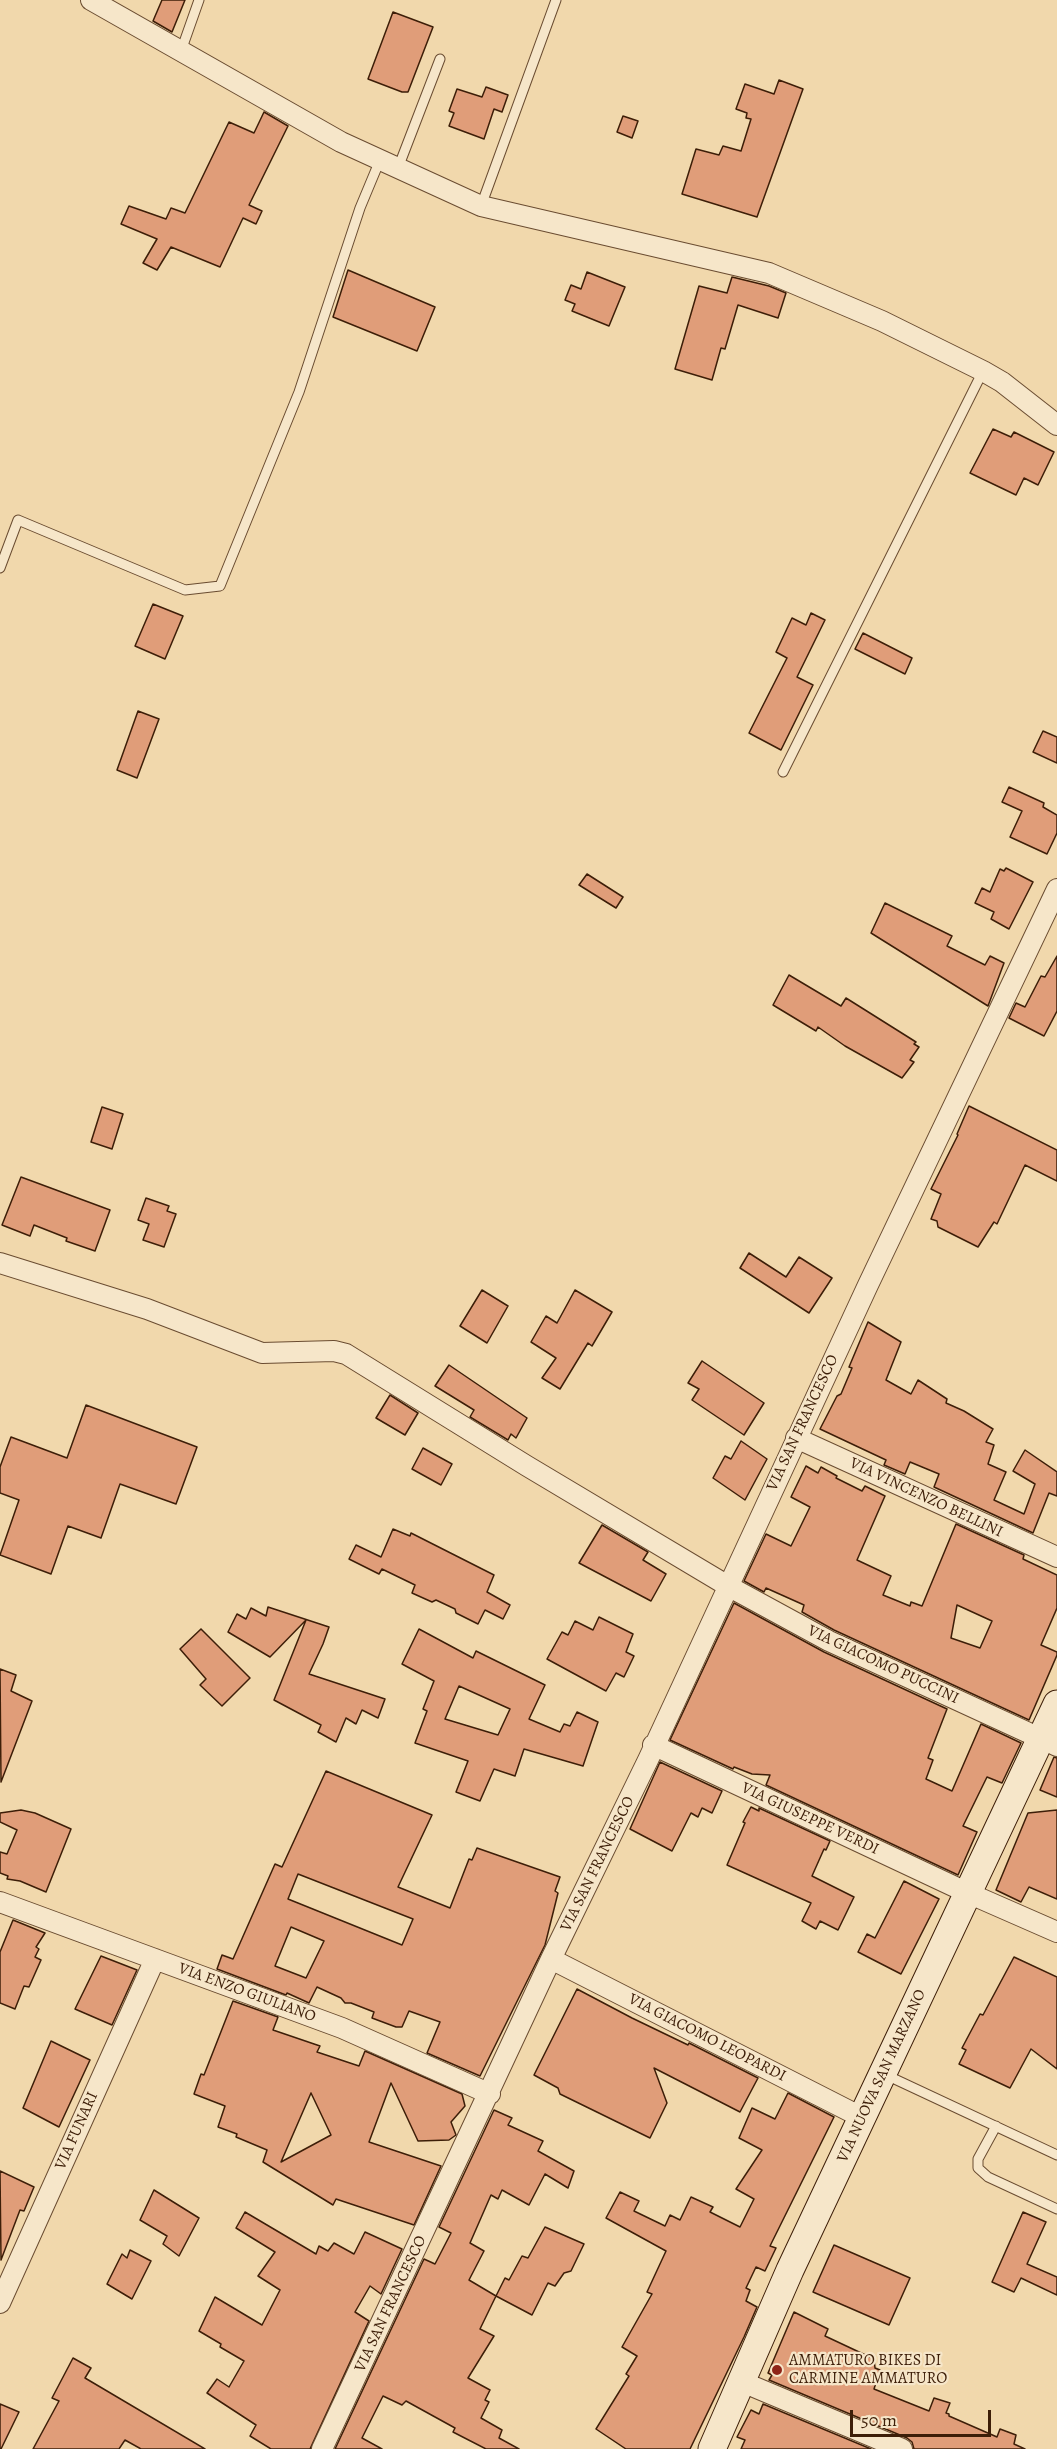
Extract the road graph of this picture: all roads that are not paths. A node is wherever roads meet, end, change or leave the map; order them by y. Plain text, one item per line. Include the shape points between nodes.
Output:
1 (91, 0) edge
2 (199, 0) edge
3 (556, 0) edge
4 (181, 51) junction
5 (440, 59) dead end
6 (389, 164) junction
7 (482, 206) junction
8 (983, 371) junction
9 (1057, 425) edge
10 (0, 568) edge
11 (783, 772) dead end
12 (1057, 889) edge
13 (0, 1263) edge
14 (796, 1438) junction
15 (1057, 1557) edge
16 (728, 1586) junction
17 (1057, 1704) edge
18 (1049, 1743) edge
19 (653, 1745) junction
20 (968, 1893) junction
21 (0, 1902) edge
22 (1057, 1932) edge
23 (154, 1959) junction
24 (551, 1959) junction
25 (883, 2074) junction
26 (490, 2094) junction
27 (863, 2118) junction
28 (996, 2126) junction
29 (1057, 2155) edge
30 (1057, 2209) edge
31 (0, 2303) edge
32 (740, 2381) junction
33 (322, 2449) edge
34 (712, 2449) edge
35 (902, 2449) edge

1 - 4 street
2 - 4 lane
3 - 7 lane
4 - 6 street via 341,142
5 - 6 lane
6 - 7 street
6 - 10 lane via 360,208 298,392 220,586 185,590 18,520
7 - 8 street via 769,273 882,321
8 - 9 street
8 - 11 lane
12 - 14 street, VIA SAN FRANCESCO
13 - 16 street, VIA GIACOMO PUCCINI via 147,1309 262,1353 346,1354
14 - 15 street, VIA VINCENZO BELLINI
14 - 16 street, VIA SAN FRANCESCO
16 - 18 street, VIA GIACOMO PUCCINI via 829,1641
16 - 19 street, VIA SAN FRANCESCO
17 - 18 main road, VIA NUOVA SAN MARZANO
18 - 20 main road, VIA NUOVA SAN MARZANO
19 - 20 street, VIA GIUSEPPE VERDI
19 - 24 street, VIA SAN FRANCESCO
20 - 22 street, VIA GIUSEPPE VERDI
20 - 25 main road, VIA NUOVA SAN MARZANO
21 - 23 street, VIA ENZO GIULIANO
23 - 26 street, VIA ENZO GIULIANO via 342,2028
23 - 31 street, VIA FUNARI
24 - 26 street, VIA SAN FRANCESCO
24 - 27 street, VIA GIACOMO LEOPARDI
25 - 27 main road, VIA NUOVA SAN MARZANO
25 - 28 lane
26 - 33 street, VIA SAN FRANCESCO
27 - 32 main road, VIA NUOVA SAN MARZANO
28 - 29 lane
28 - 30 lane via 978,2159 978,2168
32 - 34 main road, VIA NUOVA SAN MARZANO
32 - 35 street

